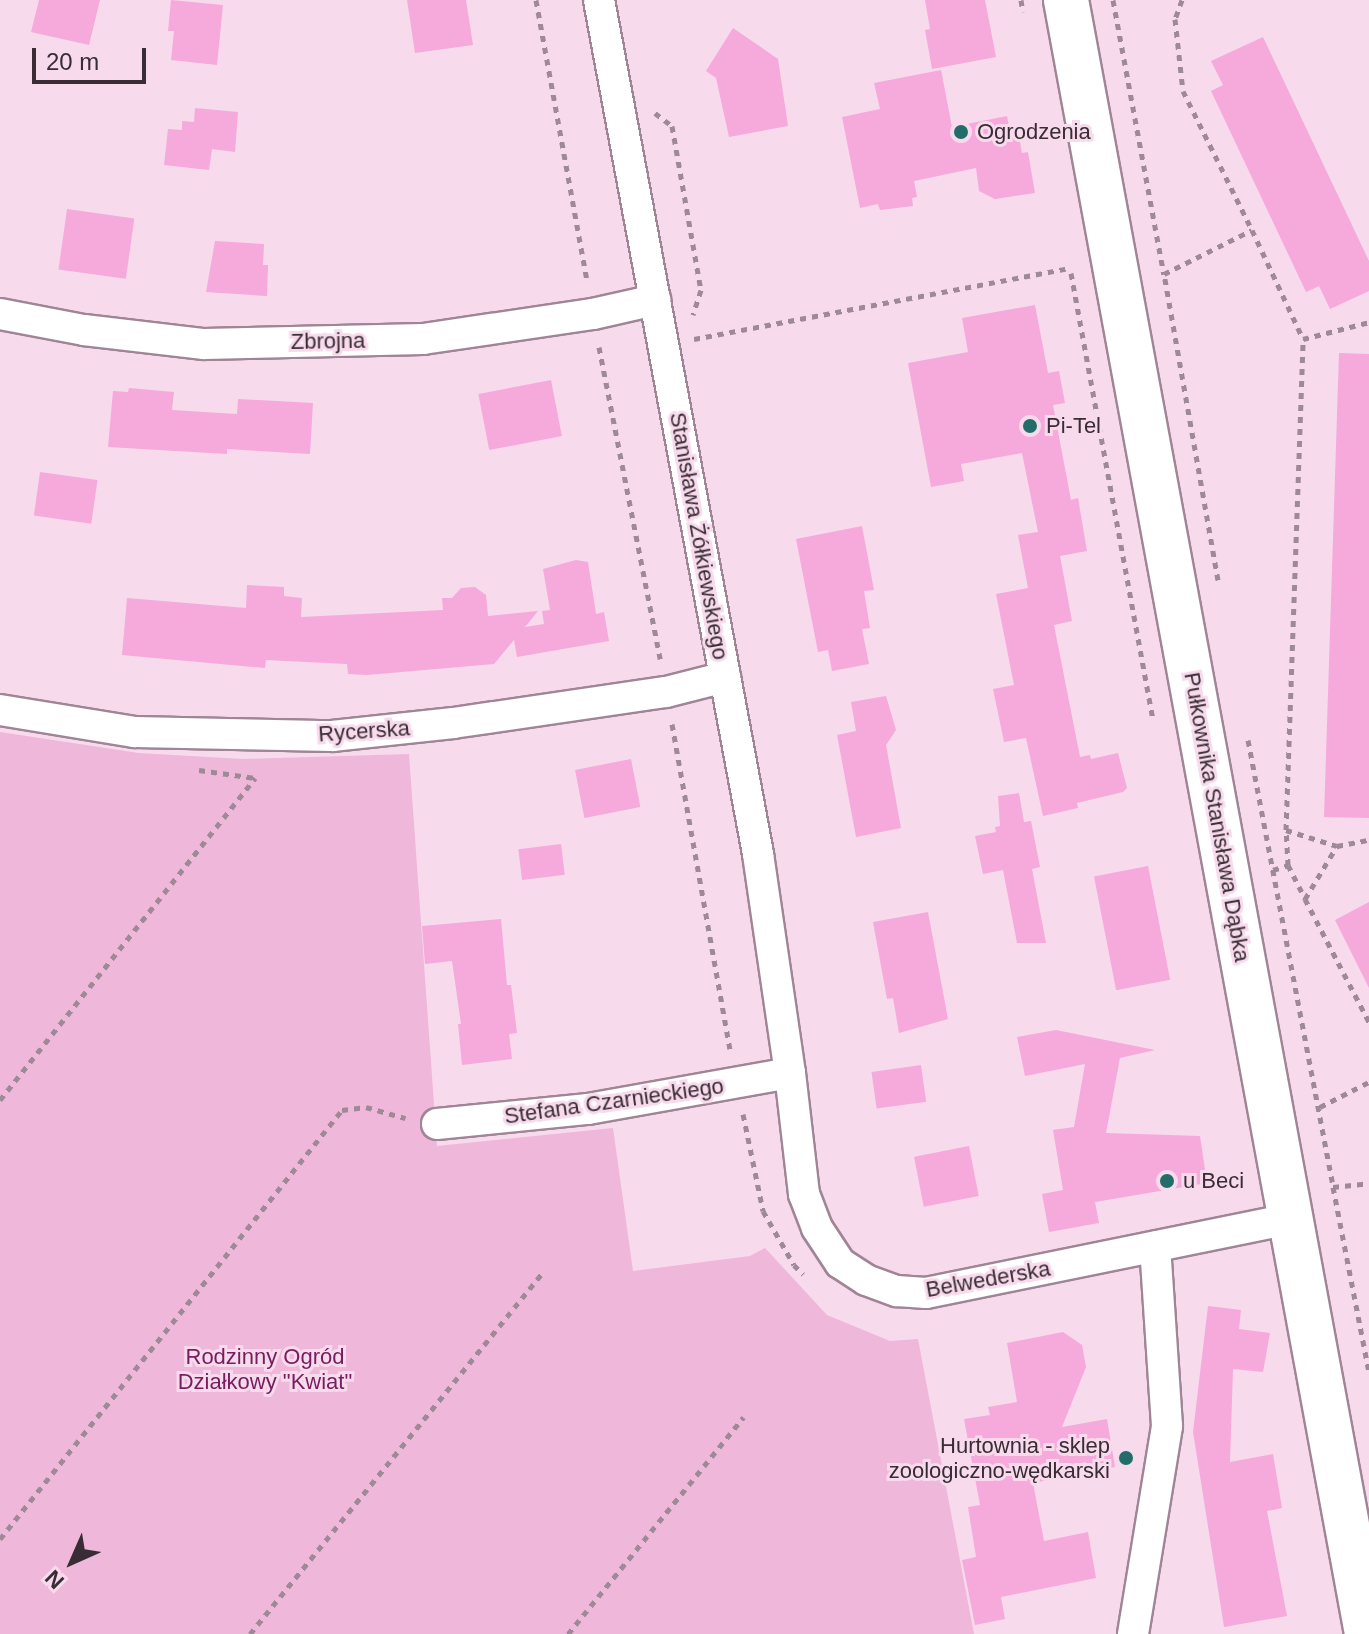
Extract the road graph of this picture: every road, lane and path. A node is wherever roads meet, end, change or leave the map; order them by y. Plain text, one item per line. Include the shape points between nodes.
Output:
1 (599, 0) edge
2 (1066, 0) edge
3 (1113, 0) edge
4 (1182, 0) edge
5 (651, 110) dead end
6 (1252, 230) junction
7 (1070, 268) dead end
8 (1164, 274) junction
9 (655, 300) junction
10 (0, 314) edge
11 (1369, 322) edge
12 (1303, 339) junction
13 (1220, 587) dead end
14 (725, 677) junction
15 (0, 710) edge
16 (1245, 725) dead end
17 (255, 778) dead end
18 (1286, 830) junction
19 (1369, 840) edge
20 (1337, 846) junction
21 (1288, 865) junction
22 (1273, 870) junction
23 (1305, 899) junction
24 (1369, 1022) edge
25 (790, 1073) junction
26 (1369, 1082) edge
27 (0, 1100) edge
28 (1320, 1107) junction
29 (437, 1124) joint
30 (1369, 1183) edge
31 (1333, 1187) junction
32 (1290, 1219) junction
33 (1155, 1246) junction
34 (544, 1271) dead end
35 (1369, 1373) edge
36 (744, 1417) dead end
37 (0, 1539) edge
38 (250, 1634) edge
39 (568, 1634) edge
40 (1133, 1634) edge
41 (1367, 1634) edge

1 - 9 street, Stanisława Żółkiewskiego
2 - 32 street, Pułkownika Stanisława Dąbka
3 - 8 path
4 - 6 path via 1175,19 1183,91
5 - 7 path via 672,126 701,290 685,341
6 - 8 path
6 - 12 path
8 - 13 path
9 - 10 street, Zbrojna via 408,340 204,344
9 - 14 street, Stanisława Żółkiewskiego
11 - 12 path
12 - 18 path
14 - 15 street, Rycerska via 666,692 332,736 135,732
14 - 25 street, Stanisława Żółkiewskiego
16 - 22 path
17 - 27 path
18 - 20 path
18 - 21 path
19 - 20 path
20 - 23 path
21 - 22 path
21 - 23 path
22 - 28 path
23 - 24 path
25 - 29 street, Stefana Czarnieckiego via 588,1109
25 - 33 street, Belwederska via 804,1194 817,1228 840,1263 866,1280 897,1291 926,1293
26 - 28 path
28 - 31 path
29 - 37 path via 366,1107 342,1110
30 - 31 path
31 - 35 path
32 - 33 street, Belwederska
32 - 41 street, Pułkownika Stanisława Dąbka
33 - 40 street via 1167,1426
34 - 38 path
36 - 39 path

